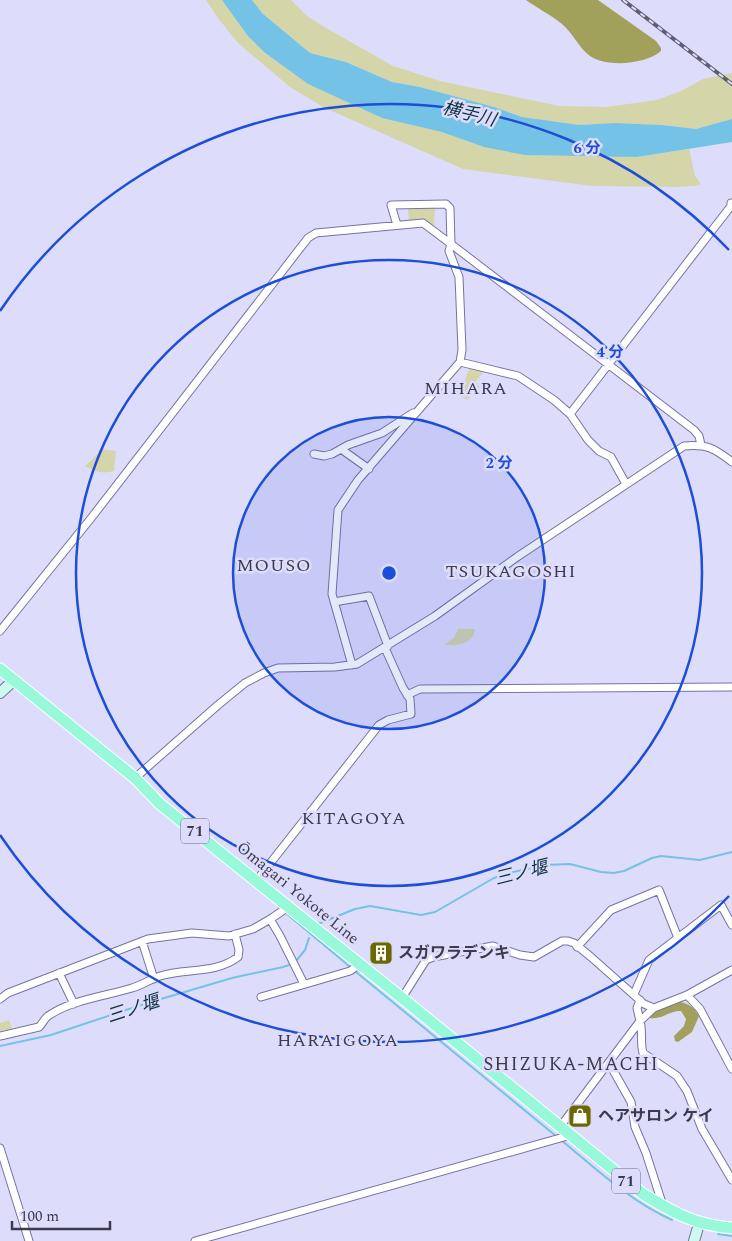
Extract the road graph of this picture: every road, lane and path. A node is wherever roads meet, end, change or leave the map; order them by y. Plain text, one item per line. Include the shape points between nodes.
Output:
1 (732, 203) edge
2 (397, 225) junction
3 (451, 244) junction
4 (460, 362) junction
5 (608, 363) junction
6 (420, 409) junction
7 (570, 414) junction
8 (701, 445) junction
9 (341, 449) junction
10 (314, 454) dead end
11 (732, 462) edge
12 (369, 469) junction
13 (626, 484) junction
14 (334, 602) junction
15 (0, 631) edge
16 (387, 647) junction
17 (352, 664) junction
18 (0, 669) edge
19 (14, 680) junction
20 (732, 687) edge
21 (0, 693) edge
22 (407, 695) junction
23 (135, 778) junction
24 (257, 880) junction
25 (288, 907) junction
26 (270, 920) junction
27 (732, 925) edge
28 (235, 934) junction
29 (678, 938) junction
30 (142, 941) junction
31 (577, 947) junction
32 (360, 964) junction
33 (732, 970) edge
34 (59, 973) junction
35 (154, 979) junction
36 (304, 984) junction
37 (687, 995) junction
38 (261, 997) dead end
39 (637, 997) junction
40 (402, 998) junction
41 (0, 999) edge
42 (74, 1004) junction
43 (654, 1008) junction
44 (640, 1020) junction
45 (0, 1036) edge
46 (609, 1062) junction
47 (732, 1069) edge
48 (560, 1127) junction
49 (571, 1135) junction
50 (0, 1148) edge
51 (732, 1180) edge
52 (663, 1206) junction
53 (699, 1224) junction
54 (732, 1228) edge
55 (29, 1241) edge
56 (195, 1241) edge
57 (694, 1241) edge

1 - 5 street
2 - 3 street via 423,223
2 - 3 street via 391,205 446,204 450,208
2 - 15 street via 316,233 308,238
3 - 4 street via 449,250 458,277
3 - 5 street
4 - 6 street
4 - 7 street via 518,376
5 - 7 street
5 - 8 street via 694,430
6 - 9 street via 382,434
6 - 12 street
7 - 13 street via 588,440 611,457
8 - 11 street
8 - 13 street via 684,446
9 - 10 street via 324,456
9 - 12 street
12 - 14 street via 338,510
13 - 16 street
14 - 16 street via 369,596
14 - 17 street
16 - 17 street via 358,664
16 - 22 street
17 - 23 street via 278,668 264,673 218,704
18 - 19 main road, Ōmagari Yokote Line / 71
19 - 21 street
19 - 23 main road, Ōmagari Yokote Line / 71
20 - 22 street via 420,689
22 - 24 street via 411,714 379,724
23 - 24 main road, Ōmagari Yokote Line / 71 via 160,804
24 - 25 main road, Ōmagari Yokote Line / 71
25 - 26 street
25 - 32 main road, Ōmagari Yokote Line / 71
26 - 28 street
26 - 36 street
27 - 29 street via 721,905
28 - 30 street via 192,934
28 - 35 street via 238,957 233,960 203,970
29 - 31 street via 659,890 611,910
29 - 39 street via 649,960
30 - 34 street
30 - 35 street
31 - 39 street
31 - 40 street via 562,941 534,957 520,956 493,946 433,957 426,960
32 - 36 street via 350,971
32 - 40 main road, Ōmagari Yokote Line / 71
33 - 37 street
34 - 41 street
34 - 42 street
35 - 42 street
36 - 38 street
37 - 43 street
37 - 47 street via 700,1009
39 - 43 street
39 - 44 street
40 - 48 main road, Ōmagari Yokote Line / 71
42 - 45 street via 49,1015 39,1027
43 - 44 street
44 - 46 street
44 - 51 street via 643,1054 677,1076 687,1091 702,1129
46 - 48 street
46 - 52 street via 631,1102 635,1127
48 - 49 main road, Ōmagari Yokote Line / 71
49 - 52 main road, Ōmagari Yokote Line / 71
49 - 56 street
50 - 55 street
52 - 53 main road, Ōmagari Yokote Line / 71
53 - 54 main road, Ōmagari Yokote Line / 71
53 - 57 street

